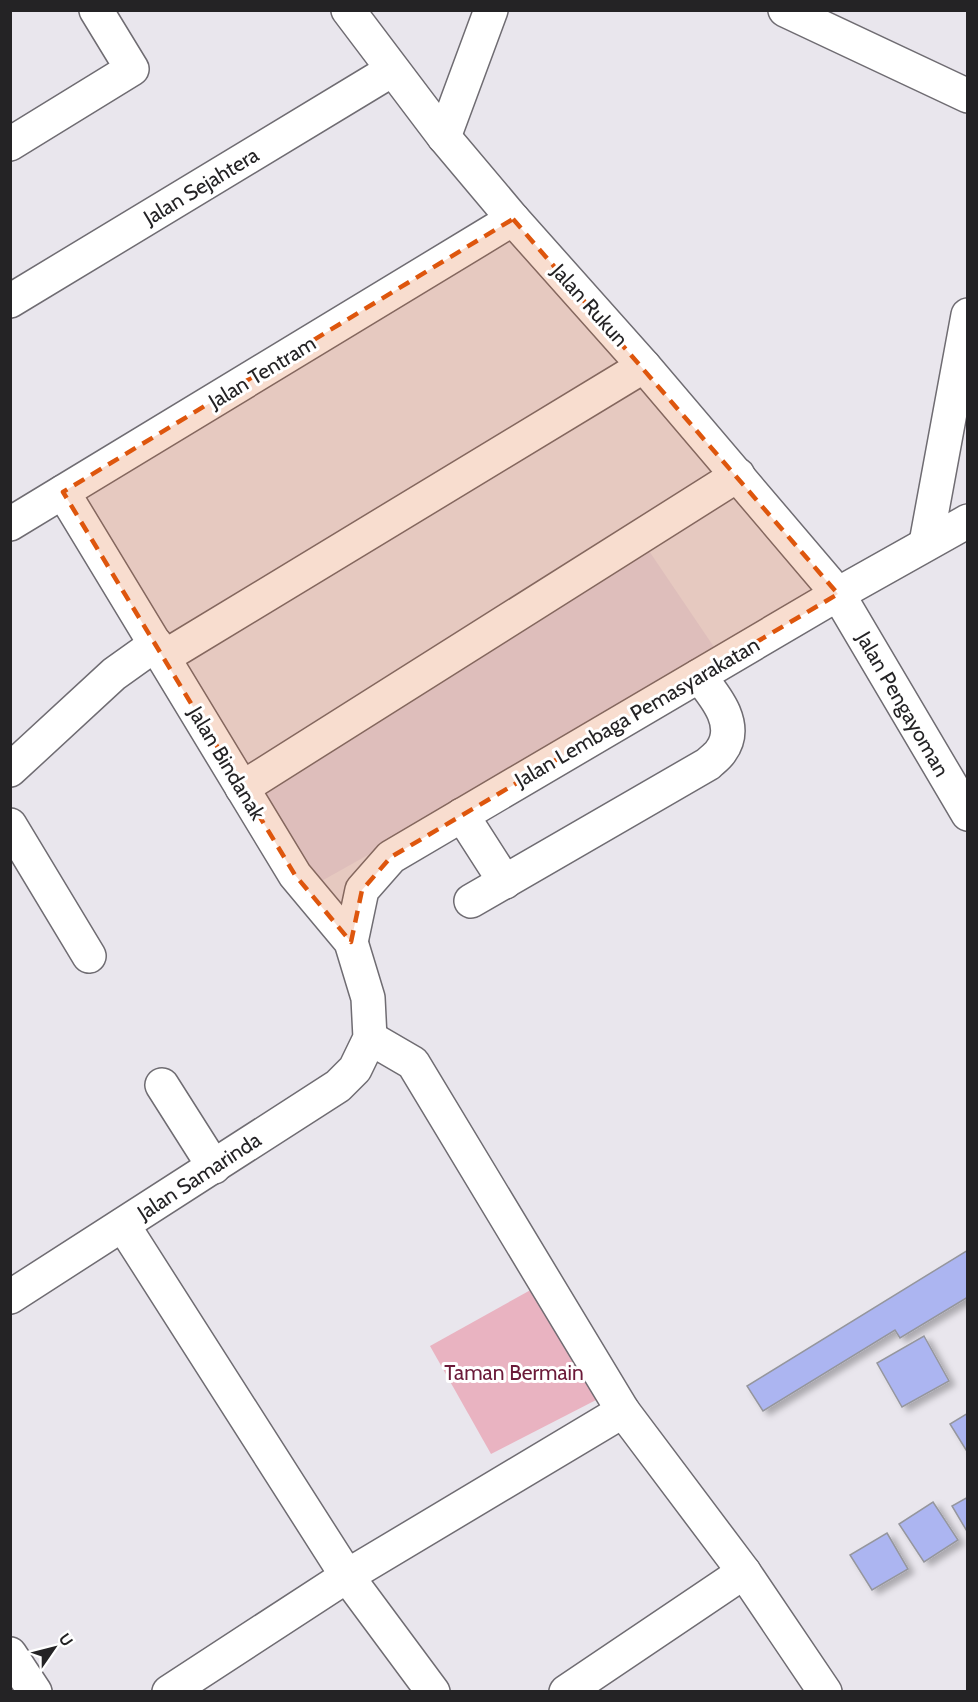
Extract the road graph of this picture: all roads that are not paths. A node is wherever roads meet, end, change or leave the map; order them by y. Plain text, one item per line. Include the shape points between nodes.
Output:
1 (96, 10) edge
2 (348, 10) edge
3 (491, 10) edge
4 (785, 10) edge
5 (392, 70) junction
6 (968, 96) edge
7 (444, 137) junction
8 (10, 144) edge
9 (513, 219) junction
10 (10, 301) edge
11 (968, 315) edge
12 (644, 366) junction
13 (738, 475) junction
14 (63, 492) junction
15 (968, 521) edge
16 (10, 524) edge
17 (926, 543) junction
18 (838, 594) junction
19 (160, 651) junction
20 (699, 676) junction
21 (10, 770) edge
22 (242, 788) junction
23 (968, 814) edge
24 (462, 815) junction
25 (10, 825) edge
26 (505, 882) junction
27 (471, 901) dead end
28 (351, 942) junction
29 (89, 956) dead end
30 (370, 1038) junction
31 (162, 1085) dead end
32 (214, 1167) junction
33 (123, 1225) junction
34 (10, 1296) edge
35 (623, 1411) junction
36 (744, 1572) junction
37 (347, 1576) junction
38 (10, 1654) edge
39 (35, 1692) edge
40 (169, 1692) edge
41 (433, 1692) edge
42 (566, 1692) edge
43 (825, 1692) edge

1 - 8 street via 132,69
2 - 5 street, Jalan Rukun
3 - 7 street
4 - 6 street
5 - 7 street, Jalan Rukun
5 - 10 street, Jalan Sejahtera
7 - 9 street, Jalan Rukun
9 - 12 street, Jalan Rukun
9 - 14 street, Jalan Tentram
11 - 17 street
12 - 13 street, Jalan Rukun
12 - 19 street
13 - 18 street, Jalan Rukun
13 - 22 street
14 - 16 street, Jalan Tentram
14 - 19 street, Jalan Bindanak
15 - 17 street, Jalan Lembaga Pemasyarakatan
17 - 18 street, Jalan Lembaga Pemasyarakatan
18 - 20 street, Jalan Lembaga Pemasyarakatan
18 - 23 street, Jalan Pengayoman
19 - 21 street via 114,674
19 - 22 street, Jalan Bindanak
20 - 24 street, Jalan Lembaga Pemasyarakatan
20 - 26 street via 728,727 721,751 708,764
22 - 28 street, Jalan Bindanak via 295,875
24 - 26 street
24 - 28 street, Jalan Lembaga Pemasyarakatan via 391,857 362,890
25 - 29 street
26 - 27 street
28 - 30 street, Jalan Bindanak via 368,998
30 - 32 street, Jalan Samarinda via 355,1069 338,1086
30 - 35 street via 413,1064
31 - 32 street
32 - 33 street, Jalan Samarinda
33 - 34 street, Jalan Samarinda
33 - 37 street
35 - 36 street
35 - 37 street
36 - 42 street
36 - 43 street
37 - 40 street
37 - 41 street
38 - 39 street

